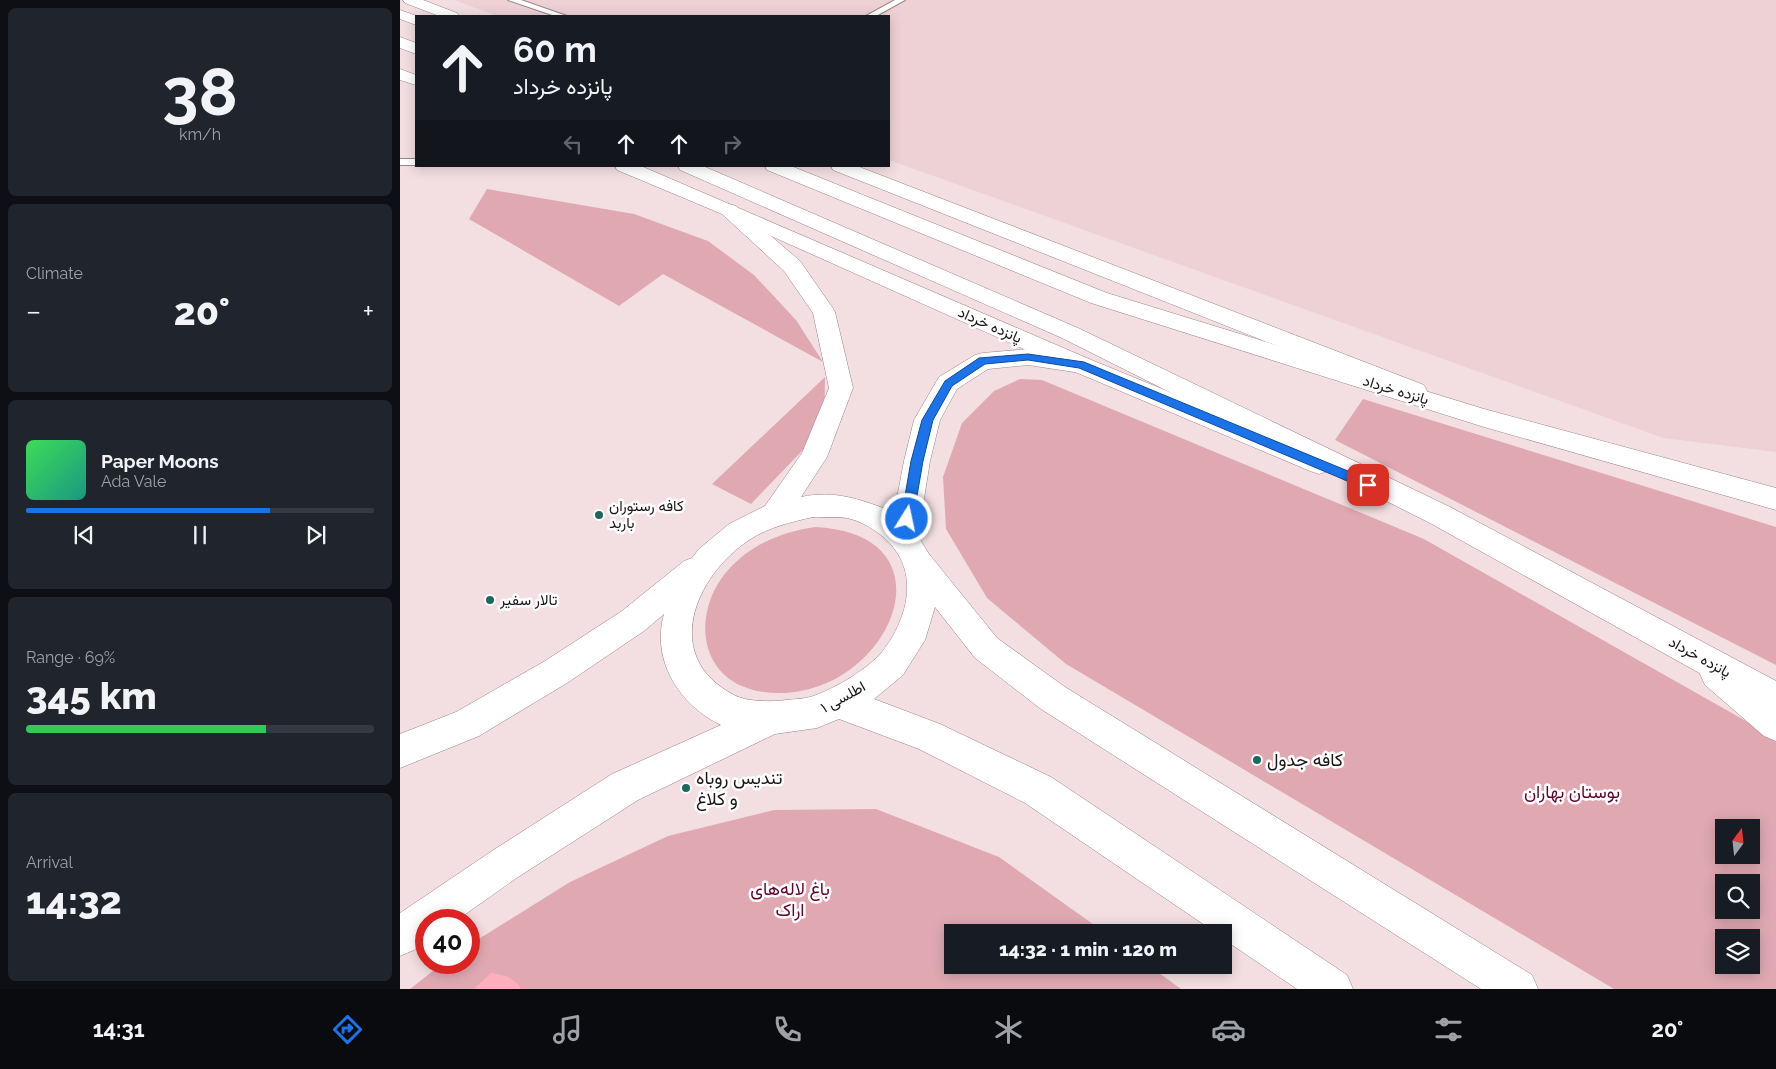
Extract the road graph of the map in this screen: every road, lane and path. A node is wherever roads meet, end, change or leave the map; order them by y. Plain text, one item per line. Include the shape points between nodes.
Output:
1 (410, 0) edge
2 (512, 0) edge
3 (901, 0) edge
4 (400, 14) edge
5 (449, 15) edge
6 (559, 15) edge
7 (872, 15) edge
8 (415, 21) edge
9 (400, 42) edge
10 (415, 49) edge
11 (400, 74) edge
12 (415, 80) edge
13 (400, 162) edge
14 (415, 162) edge
15 (626, 167) edge
16 (688, 167) edge
17 (776, 167) edge
18 (843, 167) edge
19 (729, 210) junction
20 (1080, 365) junction
21 (1484, 418) junction
22 (1776, 499) edge
23 (775, 514) junction
24 (1440, 515) junction
25 (911, 550) junction
26 (708, 558) junction
27 (1686, 649) junction
28 (1776, 698) edge
29 (837, 702) junction
30 (772, 718) junction
31 (1776, 724) edge
32 (400, 751) edge
33 (400, 936) edge
34 (1333, 989) edge
35 (1518, 989) edge

1 - 5 main road
2 - 6 lane
3 - 7 lane
4 - 8 main road
9 - 10 main road
11 - 12 main road
13 - 14 lane
15 - 19 main road, پانزده خرداد
16 - 24 main road, پانزده خرداد via 1070,333
17 - 21 main road, پانزده خرداد via 1099,298
18 - 21 main road, پانزده خرداد
19 - 20 main road, پانزده خرداد
19 - 23 main road via 792,266 824,312 841,388 814,457
20 - 24 main road, پانزده خرداد
20 - 25 main road via 1028,357 983,361 948,384 927,420 917,461
21 - 22 main road, پانزده خرداد
23 - 25 main road, اطلسی ۱ via 813,506 848,507 879,518
23 - 26 main road, اطلسی ۱ via 739,532
24 - 27 main road, پانزده خرداد
25 - 29 main road, اطلسی ۱ via 923,596 914,630 892,664 858,692
25 - 35 main road via 986,648 1054,698
26 - 30 main road, اطلسی ۱ via 686,590 676,626 679,661 698,691 730,712
26 - 32 main road via 633,621 556,672 467,724
27 - 28 main road, پانزده خرداد
27 - 31 main road
29 - 30 main road, اطلسی ۱ via 817,712
29 - 34 main road via 928,736 1038,790
30 - 33 main road via 625,787

